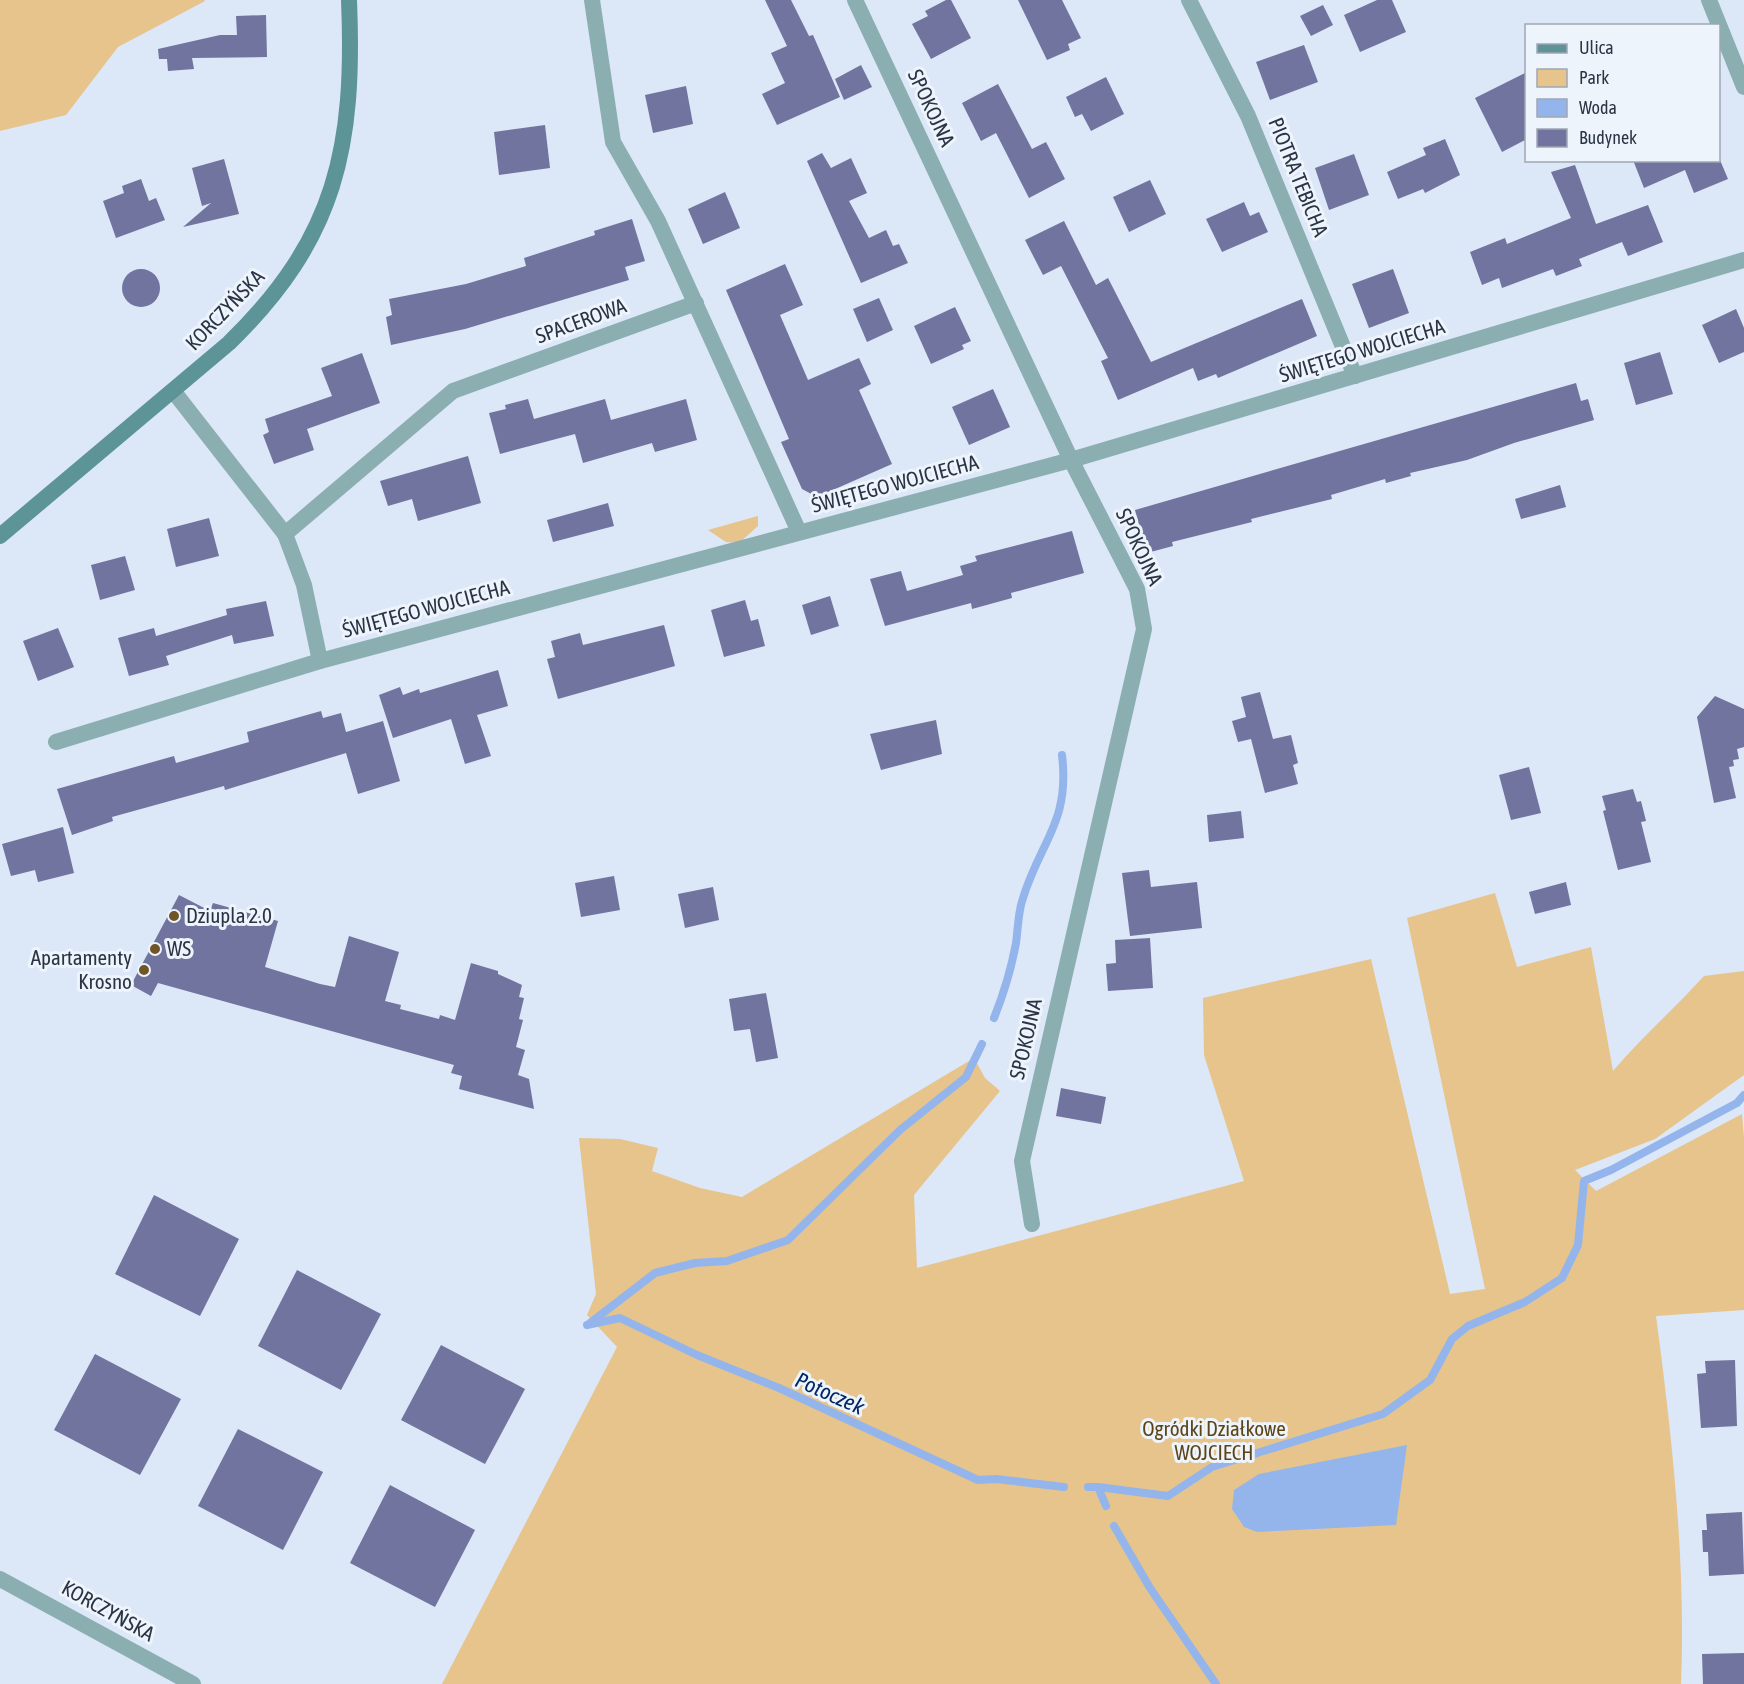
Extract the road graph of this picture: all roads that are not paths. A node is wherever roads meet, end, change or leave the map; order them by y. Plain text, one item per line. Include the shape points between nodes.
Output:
1 (349, 0) edge
2 (592, 0) edge
3 (855, 0) edge
4 (1189, 0) edge
5 (1709, 0) edge
6 (1719, 24) edge
7 (1720, 27) edge
8 (1744, 87) edge
9 (1744, 260) edge
10 (696, 303) junction
11 (1355, 376) junction
12 (174, 392) junction
13 (1071, 460) junction
14 (799, 532) junction
15 (285, 534) junction
16 (0, 536) edge
17 (320, 661) junction
18 (56, 742) dead end
19 (1032, 1224) dead end
20 (0, 1579) edge
21 (193, 1684) edge

1 - 12 main road, KORCZYŃSKA via 348,122 341,159 323,212 295,265 263,309
2 - 10 street via 613,142 658,221
3 - 13 street, SPOKOJNA
4 - 11 street, PIOTRA TEBICHA via 1248,116
5 - 6 street
7 - 8 street
9 - 11 street, ŚWIĘTEGO WOJCIECHA
10 - 14 street
10 - 15 street, SPACEROWA via 453,391
11 - 13 street, ŚWIĘTEGO WOJCIECHA
12 - 15 street
12 - 16 main road, KORCZYŃSKA
13 - 14 street, ŚWIĘTEGO WOJCIECHA
13 - 19 street, SPOKOJNA via 1137,589 1144,629 1022,1161
14 - 17 street, ŚWIĘTEGO WOJCIECHA
15 - 17 street via 304,585
17 - 18 street, ŚWIĘTEGO WOJCIECHA
20 - 21 street, KORCZYŃSKA

